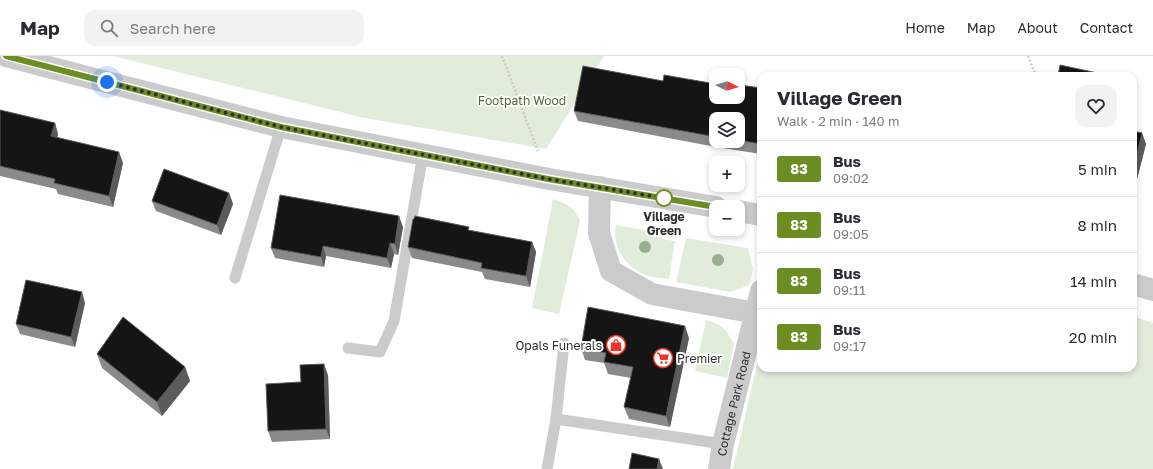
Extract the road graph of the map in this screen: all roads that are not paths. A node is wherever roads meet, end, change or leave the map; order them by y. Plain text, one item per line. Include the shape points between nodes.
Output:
1 (6, 56) edge
2 (281, 127) junction
3 (423, 154) junction
4 (600, 187) junction
5 (709, 206) edge
6 (745, 212) edge
7 (757, 214) edge
8 (235, 278) dead end
9 (1137, 285) edge
10 (1153, 290) edge
11 (757, 308) edge
12 (756, 312) junction
13 (564, 343) dead end
14 (348, 348) dead end
15 (556, 420) junction
16 (723, 444) junction
17 (546, 469) edge
18 (719, 469) edge

1 - 2 street
2 - 3 street
2 - 8 lane
3 - 4 street
3 - 14 lane via 394,321 380,352
4 - 5 street
4 - 12 street via 599,233 611,271 652,294
6 - 7 street
9 - 10 street
11 - 12 street, Cottage Park Road
12 - 16 street, Cottage Park Road
13 - 15 lane
15 - 16 lane
15 - 17 lane
16 - 18 street, Cottage Park Road

